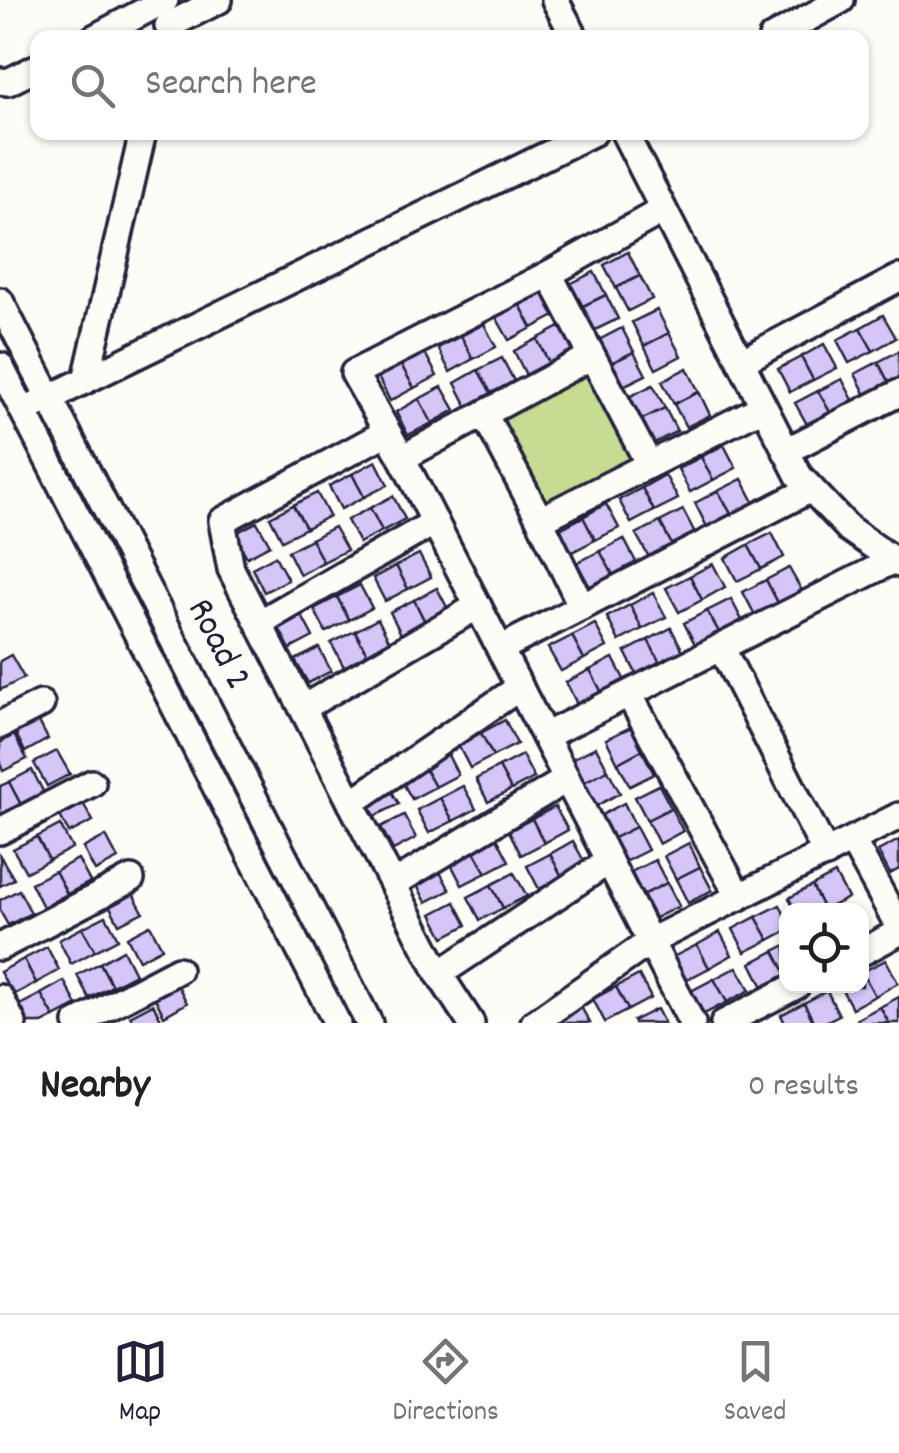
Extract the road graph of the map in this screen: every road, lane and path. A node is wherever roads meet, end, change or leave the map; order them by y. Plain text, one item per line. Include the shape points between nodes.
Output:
1 (220, 0) edge
2 (555, 0) edge
3 (842, 0) edge
4 (166, 16) edge
5 (120, 30) edge
6 (570, 30) edge
7 (787, 30) edge
8 (30, 71) edge
9 (0, 82) edge
10 (141, 140) edge
11 (578, 140) edge
12 (628, 140) edge
13 (663, 210) junction
14 (548, 274) junction
15 (899, 278) edge
16 (0, 301) edge
17 (592, 356) junction
18 (741, 362) junction
19 (0, 366) edge
20 (86, 380) junction
21 (899, 393) edge
22 (48, 398) junction
23 (763, 407) junction
24 (23, 411) junction
25 (484, 414) junction
26 (387, 432) junction
27 (786, 451) junction
28 (402, 458) junction
29 (650, 464) junction
30 (811, 489) junction
31 (540, 520) junction
32 (435, 522) junction
33 (896, 562) edge
34 (478, 606) junction
35 (582, 607) junction
36 (259, 623) junction
37 (721, 647) junction
38 (500, 649) junction
39 (520, 687) junction
40 (629, 694) junction
41 (41, 704) dead end
42 (303, 708) junction
43 (0, 725) edge
44 (544, 736) junction
45 (567, 779) junction
46 (92, 783) dead end
47 (351, 803) junction
48 (899, 816) edge
49 (0, 831) edge
50 (852, 840) junction
51 (826, 854) junction
52 (609, 861) junction
53 (131, 879) dead end
54 (393, 884) junction
55 (739, 897) junction
56 (899, 930) edge
57 (650, 942) junction
58 (0, 947) edge
59 (869, 948) edge
60 (178, 970) dead end
61 (439, 974) junction
62 (782, 993) edge
63 (0, 998) edge
64 (13, 1023) edge
65 (76, 1023) edge
66 (337, 1023) edge
67 (369, 1023) edge
68 (470, 1023) edge
69 (534, 1023) edge
70 (692, 1023) edge
71 (724, 1023) edge

1 - 4 street
2 - 6 street
3 - 7 street
4 - 5 street
8 - 9 street
10 - 20 street
11 - 20 street
12 - 13 street
13 - 14 street
13 - 18 street
14 - 17 street
14 - 26 street via 354,373
15 - 18 street
16 - 22 street, Road 2
17 - 25 street
17 - 29 street
18 - 23 street
19 - 24 street, Road 2
20 - 22 street
21 - 27 street
22 - 24 street
22 - 67 street, Road 2
23 - 27 street
23 - 29 street
24 - 66 street, Road 2
25 - 28 street
25 - 31 street
26 - 28 street
26 - 36 street via 222,520 231,569
27 - 30 street
28 - 32 street
29 - 31 street
30 - 33 street via 849,529
30 - 35 street
31 - 35 street
32 - 34 street
32 - 36 street
33 - 37 street
34 - 38 street
34 - 42 street
35 - 38 street
36 - 42 street
37 - 40 street
37 - 51 street
38 - 39 street
39 - 44 street
39 - 47 street
40 - 44 street
40 - 55 street
41 - 43 street
42 - 47 street
44 - 45 street
45 - 52 street
45 - 54 street
46 - 49 street
47 - 54 street
48 - 50 street
50 - 51 street
50 - 56 street
51 - 55 street
52 - 57 street
52 - 61 street
53 - 58 street
54 - 61 street
55 - 57 street
56 - 59 street
57 - 69 street
57 - 70 street
60 - 65 street
61 - 68 street
62 - 71 street
63 - 64 street

